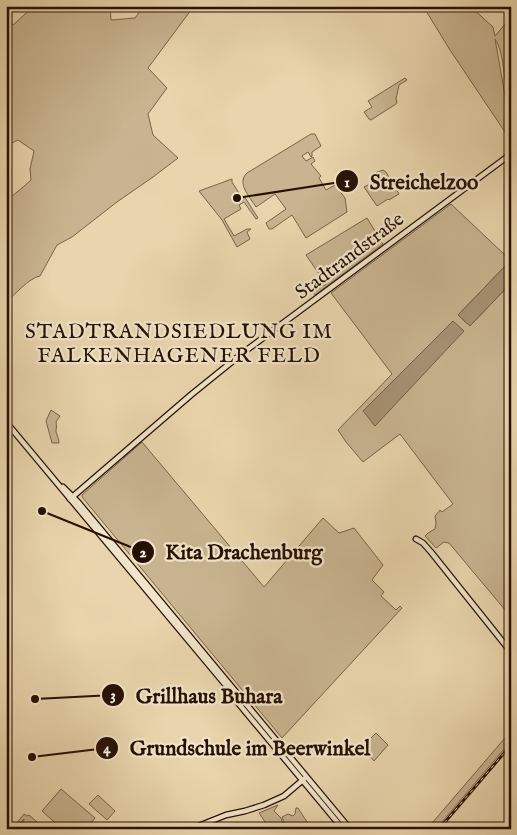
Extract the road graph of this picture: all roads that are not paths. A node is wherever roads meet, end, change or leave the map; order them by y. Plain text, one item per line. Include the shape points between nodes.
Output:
1 (511, 154) edge
2 (6, 422) edge
3 (71, 498) junction
4 (416, 539) dead end
5 (511, 652) edge
6 (305, 779) junction
7 (191, 829) edge
8 (343, 829) edge
9 (350, 829) edge

1 - 3 street, Stadtrandstraße via 244,352
2 - 3 street
3 - 6 street
4 - 5 street via 423,543
6 - 7 street via 284,796 264,805
6 - 8 street
6 - 9 street

